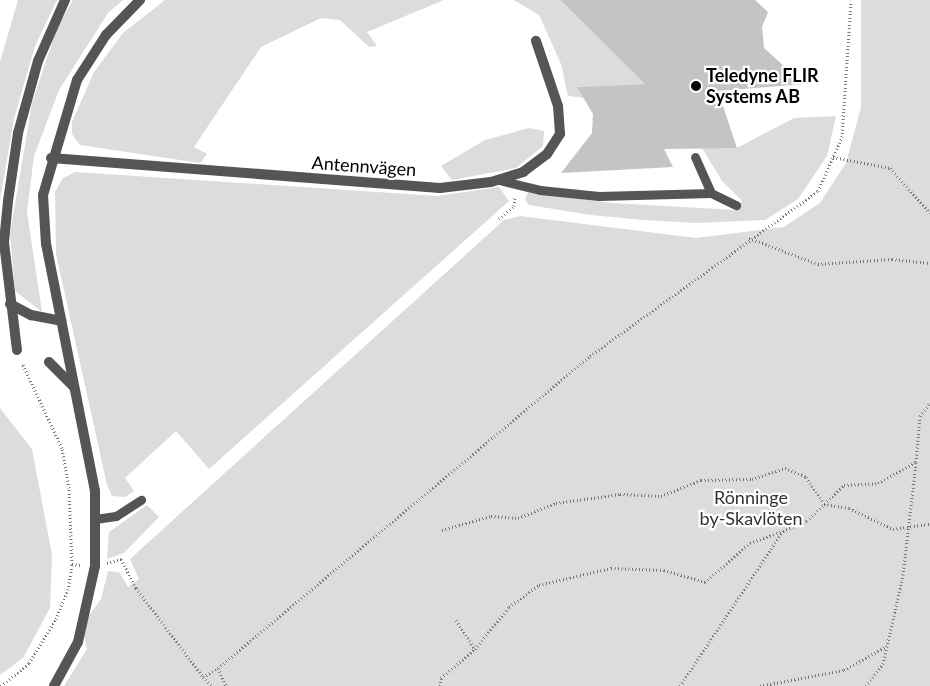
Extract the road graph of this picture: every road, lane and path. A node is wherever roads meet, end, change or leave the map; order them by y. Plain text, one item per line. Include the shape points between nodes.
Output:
1 (65, 0) edge
2 (140, 0) edge
3 (851, 0) edge
4 (536, 41) dead end
5 (695, 157) dead end
6 (833, 157) junction
7 (51, 158) junction
8 (499, 180) junction
9 (711, 193) junction
10 (736, 205) dead end
11 (514, 206) dead end
12 (930, 213) edge
13 (499, 219) dead end
14 (748, 238) junction
15 (930, 263) edge
16 (10, 304) junction
17 (61, 321) junction
18 (17, 350) joint
19 (49, 362) dead end
20 (75, 388) junction
21 (930, 403) edge
22 (916, 462) junction
23 (141, 500) dead end
24 (824, 504) junction
25 (95, 519) junction
26 (930, 524) edge
27 (909, 527) junction
28 (442, 530) dead end
29 (783, 531) junction
30 (121, 560) dead end
31 (456, 620) dead end
32 (887, 646) junction
33 (475, 649) junction
34 (218, 668) junction
35 (203, 676) junction
36 (1, 686) edge
37 (54, 686) edge
38 (212, 686) edge
39 (226, 686) edge
40 (440, 686) edge
41 (680, 686) edge
42 (760, 686) edge
43 (866, 686) edge

1 - 16 street via 38,61 18,133 4,242
2 - 7 street via 106,35 77,80
3 - 6 path via 842,136
4 - 8 street, Antennvägen via 558,106 560,134 547,154 523,172
5 - 9 lane
6 - 12 path via 890,168
6 - 14 path via 818,191
7 - 8 street, Antennvägen via 440,188
7 - 17 street via 43,195 46,244
8 - 9 lane via 540,190 599,196
9 - 10 lane
11 - 13 path
14 - 15 path via 818,264 892,259
14 - 34 path via 590,356
16 - 17 street via 31,315
16 - 18 street
17 - 20 street
18 - 36 path via 62,448 69,488 72,564 68,590 30,664
19 - 20 street
20 - 25 street via 95,491
21 - 22 path via 920,416
22 - 24 path via 878,483 844,485
22 - 27 path
23 - 25 lane via 116,516
24 - 27 path via 849,508 893,529
24 - 28 path via 806,477 785,468 752,479 701,480 661,496 620,494 556,502 518,518 491,516
24 - 29 path via 807,521
25 - 37 street via 95,566 78,642
26 - 27 path
27 - 32 path
29 - 33 path via 750,543 705,582 664,570 611,568 539,585 509,607
29 - 41 path
30 - 35 path via 136,588
31 - 33 path
32 - 42 path via 844,670
32 - 43 path via 883,664
33 - 40 path via 441,678
34 - 35 path
34 - 39 path
35 - 38 path

